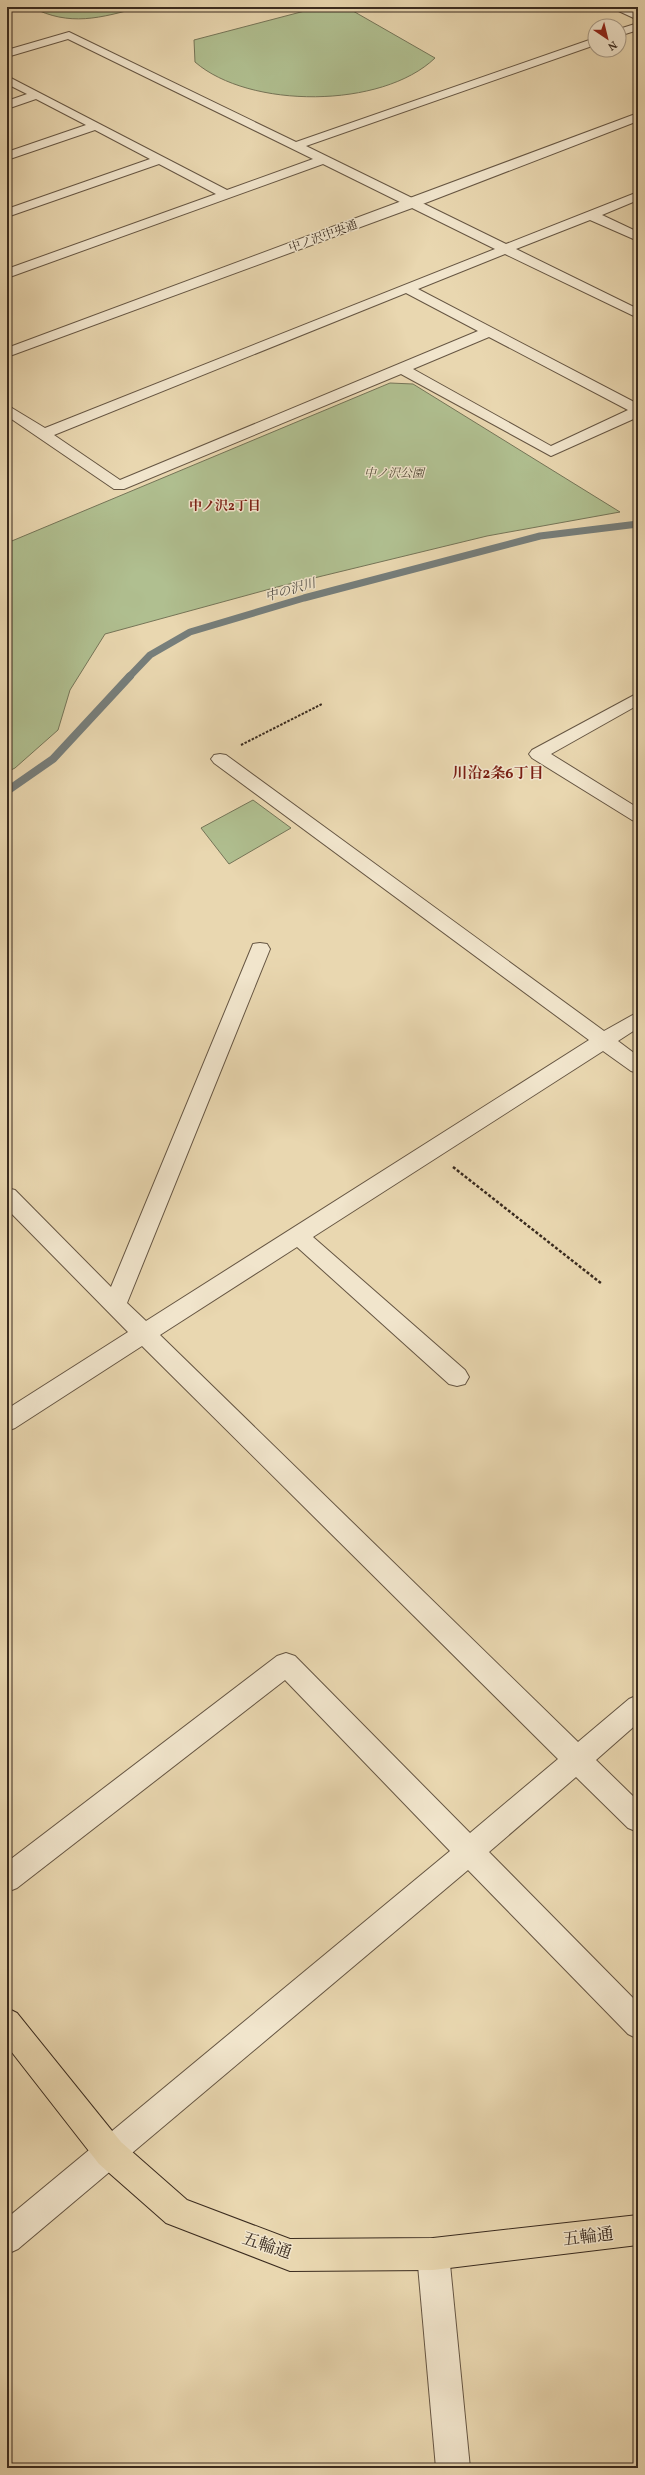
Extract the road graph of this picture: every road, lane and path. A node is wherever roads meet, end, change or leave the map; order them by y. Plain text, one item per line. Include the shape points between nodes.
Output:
1 (615, 7) edge
2 (638, 17) edge
3 (638, 26) edge
4 (627, 30) edge
5 (587, 44) edge
6 (7, 54) edge
7 (7, 79) edge
8 (37, 95) junction
9 (7, 104) edge
10 (638, 117) edge
11 (96, 126) junction
12 (295, 146) junction
13 (7, 156) edge
14 (160, 160) junction
15 (323, 160) junction
16 (226, 195) junction
17 (638, 196) edge
18 (411, 204) junction
19 (7, 213) edge
20 (591, 215) junction
21 (638, 238) edge
22 (504, 249) junction
23 (7, 274) edge
24 (406, 288) junction
25 (638, 314) edge
26 (489, 332) junction
27 (7, 353) edge
28 (402, 368) junction
29 (7, 409) edge
30 (638, 411) edge
31 (43, 434) junction
32 (638, 698) edge
33 (322, 704) dead end
34 (220, 759) joint
35 (638, 816) edge
36 (260, 949) dead end
37 (638, 1019) edge
38 (604, 1041) junction
39 (638, 1066) edge
40 (430, 1150) junction
41 (7, 1196) edge
42 (297, 1235) junction
43 (602, 1284) dead end
44 (115, 1304) junction
45 (143, 1334) junction
46 (457, 1377) dead end
47 (7, 1421) edge
48 (638, 1707) edge
49 (576, 1760) junction
50 (638, 1819) edge
51 (469, 1852) junction
52 (7, 1879) edge
53 (7, 2023) edge
54 (638, 2024) edge
55 (110, 2153) junction
56 (638, 2230) edge
57 (7, 2238) edge
58 (433, 2254) junction
59 (453, 2468) edge

1 - 2 street
3 - 4 street
5 - 12 street
6 - 12 street via 69,34
7 - 8 street
8 - 9 street
8 - 11 street
10 - 18 street, 中ノ沢中央通
11 - 13 street
11 - 14 street
12 - 15 street
14 - 16 street
14 - 19 street
15 - 16 street
15 - 18 street
16 - 23 street
17 - 20 street
18 - 22 street
18 - 27 street, 中ノ沢中央通
20 - 21 street
20 - 22 street
22 - 24 street
22 - 25 street
24 - 26 street
24 - 31 street
26 - 28 street
26 - 30 street
28 - 30 street via 551,452
28 - 31 street via 119,486
29 - 31 street
32 - 35 street via 538,754
33 - 34 path via 223,753
34 - 38 street
36 - 44 street
37 - 38 street
38 - 39 street
38 - 40 street
40 - 42 street
40 - 43 path
41 - 44 street
42 - 45 street
42 - 46 street
44 - 45 street
45 - 47 street
45 - 49 street
48 - 49 street
49 - 50 street
49 - 51 street
51 - 52 street via 286,1664
51 - 54 street
51 - 55 street
53 - 55 main road, 五輪通
55 - 57 street
55 - 58 main road, 五輪通 via 177,2212 290,2255
56 - 58 main road, 五輪通
58 - 59 street

